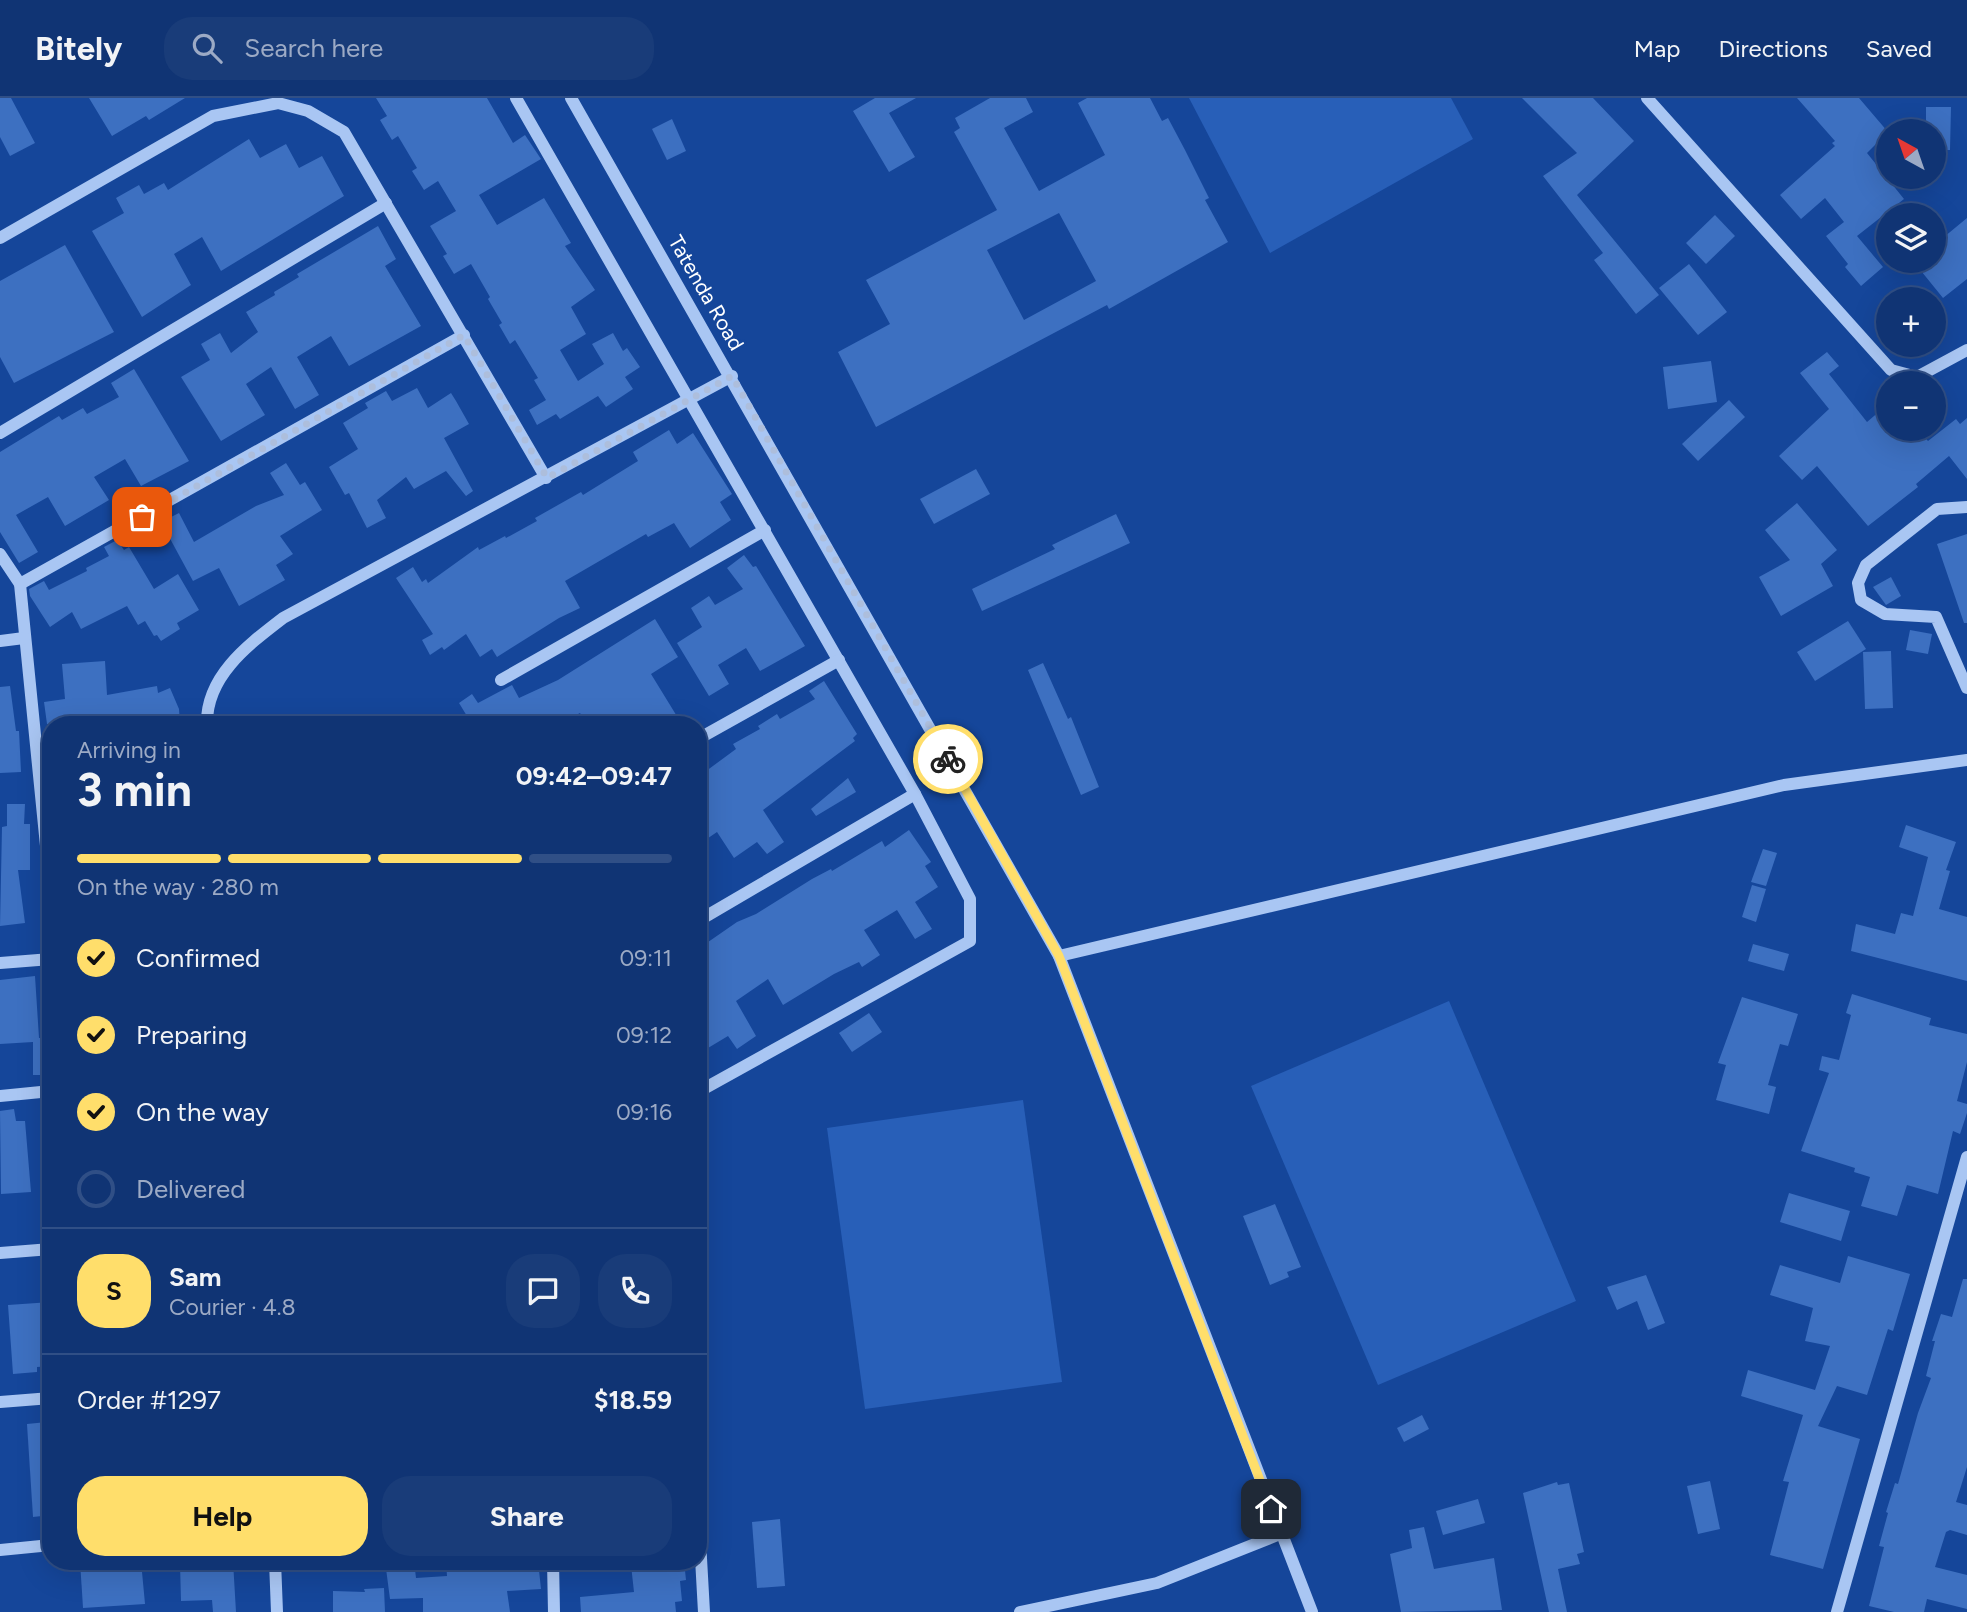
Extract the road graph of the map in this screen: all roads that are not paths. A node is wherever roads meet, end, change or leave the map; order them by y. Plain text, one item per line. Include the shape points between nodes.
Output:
1 (516, 98) edge
2 (572, 98) edge
3 (1647, 98) edge
4 (386, 204) junction
5 (0, 238) edge
6 (464, 335) junction
7 (1967, 350) edge
8 (732, 376) junction
9 (688, 398) junction
10 (0, 433) edge
11 (547, 478) junction
12 (1967, 508) edge
13 (765, 530) junction
14 (0, 554) edge
15 (20, 584) junction
16 (24, 638) junction
17 (0, 641) edge
18 (839, 660) junction
19 (501, 680) dead end
20 (1967, 688) edge
21 (208, 716) edge
22 (707, 734) edge
23 (1967, 760) edge
24 (915, 794) junction
25 (42, 810) edge
26 (707, 915) edge
27 (1059, 956) junction
28 (42, 960) edge
29 (0, 963) edge
30 (707, 1088) edge
31 (42, 1092) edge
32 (0, 1096) edge
33 (1967, 1157) edge
34 (42, 1250) edge
35 (0, 1253) edge
36 (42, 1399) edge
37 (0, 1402) edge
38 (1280, 1534) junction
39 (42, 1546) edge
40 (0, 1550) edge
41 (275, 1570) edge
42 (553, 1570) edge
43 (702, 1570) edge
44 (276, 1612) edge
45 (554, 1612) edge
46 (704, 1612) edge
47 (1020, 1612) edge
48 (1312, 1612) edge
49 (1837, 1612) edge

1 - 9 street
2 - 8 street, Tatenda Road
3 - 7 street via 1891,370 1917,377
4 - 5 street via 344,132 308,111 278,103 213,116
4 - 6 street
4 - 10 street
6 - 11 street
6 - 15 street
8 - 9 street
8 - 27 street, Tatenda Road
9 - 11 street
9 - 13 street
11 - 21 street via 283,618 244,647 214,685
12 - 20 street via 1937,509 1866,565 1858,583 1861,600 1885,614 1936,617
13 - 18 street
13 - 19 street
14 - 15 street
15 - 16 street
16 - 17 street
16 - 25 street
18 - 22 street
18 - 24 street
23 - 27 street via 1784,785
24 - 26 street
24 - 30 street via 970,899 970,941
27 - 38 street, Tatenda Road
28 - 29 street
31 - 32 street
33 - 49 street
34 - 35 street
36 - 37 street
38 - 47 street via 1157,1583
38 - 48 street, Tatenda Road
39 - 40 street
41 - 44 street
42 - 45 street
43 - 46 street

